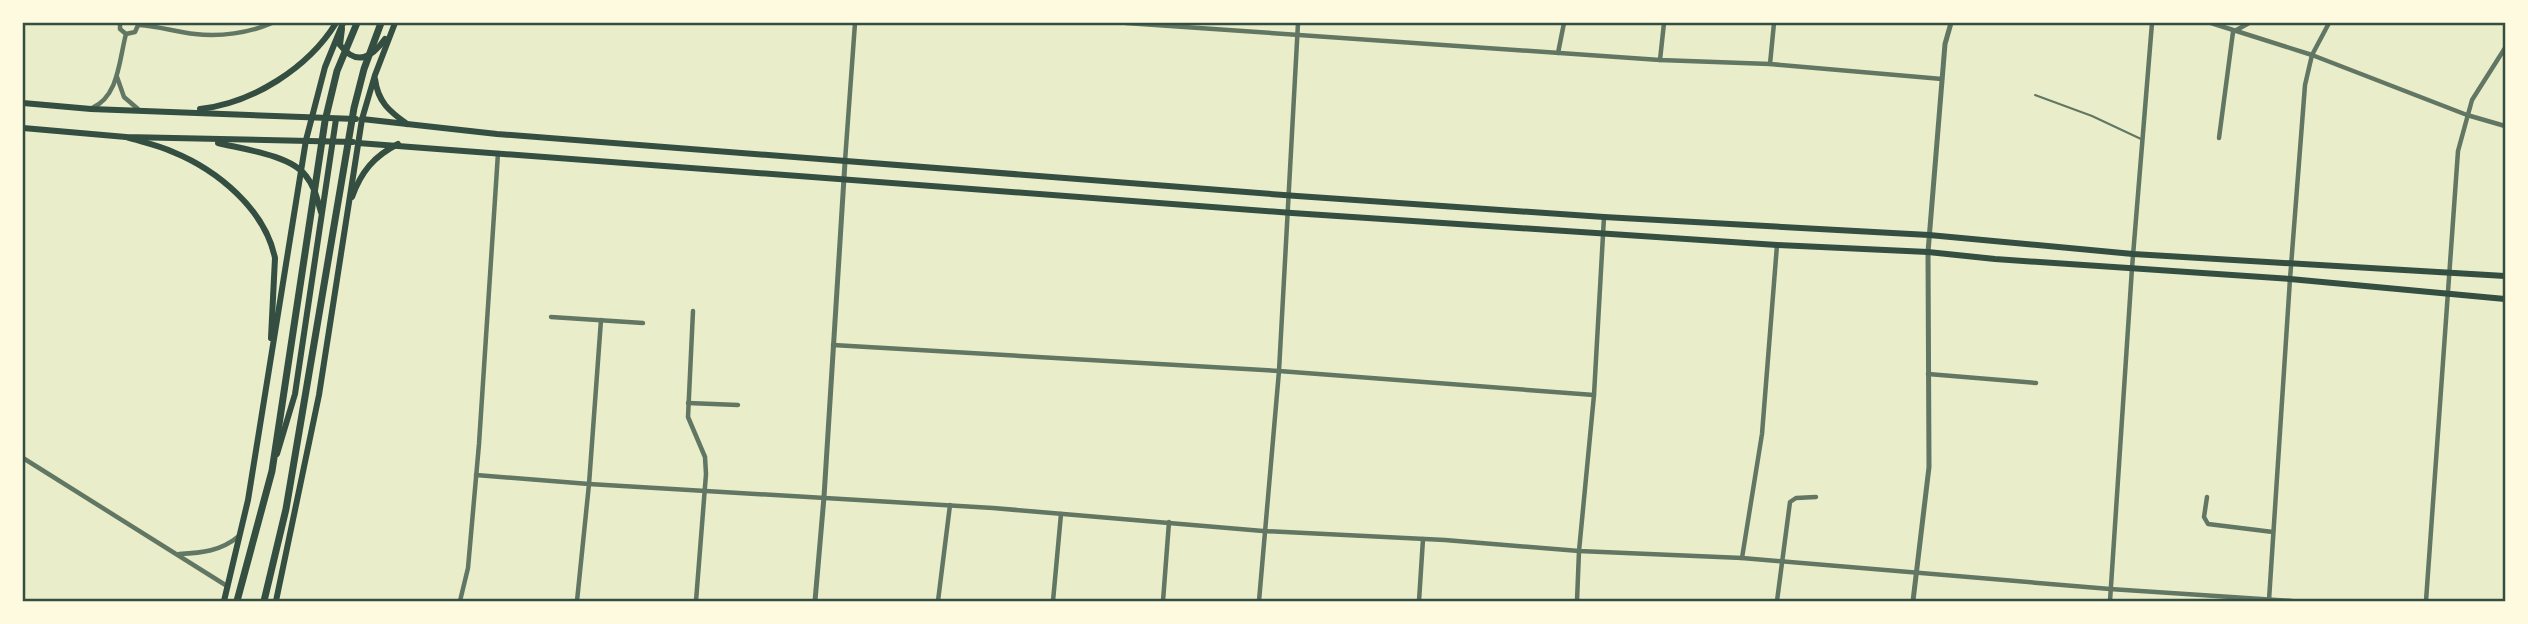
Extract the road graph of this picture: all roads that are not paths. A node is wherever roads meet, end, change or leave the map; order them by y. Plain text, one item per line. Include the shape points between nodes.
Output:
1 (120, 23) edge
2 (272, 23) edge
3 (336, 23) edge
4 (343, 23) edge
5 (357, 23) edge
6 (382, 23) edge
7 (395, 23) edge
8 (855, 23) edge
9 (1126, 23) edge
10 (1298, 23) edge
11 (1564, 23) edge
12 (1664, 23) edge
13 (1774, 23) edge
14 (1951, 23) edge
15 (2152, 23) edge
16 (2211, 23) edge
17 (2249, 23) edge
18 (2329, 23) edge
19 (139, 24) edge
20 (1171, 25) edge
21 (390, 32) junction
22 (2233, 32) junction
23 (126, 34) junction
24 (1296, 36) junction
25 (2505, 48) edge
26 (1558, 53) junction
27 (2312, 55) junction
28 (1660, 60) junction
29 (1770, 64) junction
30 (375, 75) junction
31 (116, 77) junction
32 (1942, 79) junction
33 (2035, 95) dead end
34 (23, 103) edge
35 (91, 109) junction
36 (138, 109) junction
37 (179, 111) junction
38 (2467, 114) junction
39 (312, 117) junction
40 (335, 119) junction
41 (362, 119) junction
42 (407, 124) junction
43 (2505, 126) edge
44 (23, 128) edge
45 (126, 137) junction
46 (2219, 138) dead end
47 (2142, 139) junction
48 (209, 141) junction
49 (306, 141) junction
50 (331, 142) junction
51 (358, 143) junction
52 (398, 144) junction
53 (498, 152) junction
54 (845, 162) junction
55 (301, 170) junction
56 (845, 179) junction
57 (1288, 196) junction
58 (347, 212) junction
59 (1287, 212) junction
60 (322, 215) junction
61 (1604, 217) junction
62 (1603, 233) junction
63 (1929, 235) junction
64 (1777, 245) junction
65 (1928, 252) junction
66 (2133, 254) junction
67 (2291, 264) junction
68 (2132, 268) junction
69 (2450, 273) junction
70 (2505, 276) edge
71 (2290, 279) junction
72 (2448, 295) junction
73 (2505, 299) edge
74 (693, 312) dead end
75 (551, 317) dead end
76 (601, 320) junction
77 (643, 323) dead end
78 (832, 345) junction
79 (1279, 371) junction
80 (1928, 374) junction
81 (2036, 383) dead end
82 (1594, 395) junction
83 (688, 403) junction
84 (738, 405) dead end
85 (261, 415) junction
86 (23, 458) edge
87 (272, 471) junction
88 (476, 475) junction
89 (589, 484) junction
90 (705, 490) junction
91 (1816, 497) dead end
92 (2207, 497) dead end
93 (824, 498) junction
94 (950, 505) junction
95 (1061, 514) junction
96 (1169, 522) junction
97 (1263, 531) junction
98 (2273, 532) junction
99 (240, 536) junction
100 (1423, 539) junction
101 (1579, 551) junction
102 (177, 554) junction
103 (1742, 558) junction
104 (1780, 562) junction
105 (1916, 572) junction
106 (227, 586) junction
107 (2110, 589) junction
108 (224, 601) edge
109 (239, 601) edge
110 (264, 601) edge
111 (276, 601) edge
112 (460, 601) edge
113 (577, 601) edge
114 (696, 601) edge
115 (815, 601) edge
116 (938, 601) edge
117 (1053, 601) edge
118 (1163, 601) edge
119 (1259, 601) edge
120 (1419, 601) edge
121 (1577, 601) edge
122 (1777, 601) edge
123 (1913, 601) edge
124 (2110, 601) edge
125 (2269, 601) edge
126 (2292, 601) edge
127 (2427, 601) edge

1 - 23 street
2 - 19 street via 255,30 211,35
3 - 37 main road via 311,54 276,81 228,104
4 - 21 main road via 341,45 364,58 377,50
4 - 39 main road
5 - 87 highway via 337,71 325,121
6 - 110 highway via 354,108 286,509
7 - 21 main road
8 - 54 street
9 - 20 street
10 - 24 street
11 - 26 street
12 - 28 street
13 - 29 street
14 - 32 street
15 - 47 street
16 - 22 street
17 - 22 street
18 - 27 street
19 - 23 street via 135,32
20 - 24 street
21 - 30 main road
22 - 27 street
22 - 46 street
23 - 31 street
24 - 26 street
24 - 57 street
25 - 38 street
26 - 28 street
27 - 38 street
27 - 67 street via 2305,85
28 - 29 street
29 - 32 street
30 - 41 main road
30 - 42 main road via 379,98
31 - 35 street via 108,96
31 - 36 street via 121,92
32 - 63 street
33 - 47 lane
34 - 35 main road
35 - 36 main road
36 - 37 main road
37 - 39 main road
38 - 43 street
38 - 69 street via 2458,150
39 - 40 main road
39 - 49 main road
40 - 41 main road
40 - 50 main road
41 - 42 main road
41 - 51 main road
42 - 54 main road
44 - 45 main road
45 - 48 main road
45 - 85 main road via 173,152 218,178 251,210 272,245 273,324
47 - 66 street
48 - 49 main road
48 - 55 main road via 279,159
49 - 50 main road
49 - 55 main road
50 - 51 main road
50 - 60 main road
51 - 52 main road
51 - 58 main road
52 - 53 main road
52 - 58 main road via 365,169
53 - 56 main road
53 - 88 street
54 - 56 street
54 - 57 main road
55 - 60 main road via 314,188
55 - 85 main road
56 - 59 main road
56 - 78 street
57 - 59 street
57 - 61 main road
58 - 111 main road via 319,395
59 - 62 main road
59 - 79 street
60 - 87 main road via 295,394
61 - 62 street
61 - 63 main road
62 - 64 main road
62 - 82 street
63 - 65 street
63 - 66 main road
64 - 65 main road
64 - 103 street via 1762,434
65 - 68 main road
65 - 80 street
66 - 67 main road
66 - 68 street
67 - 69 main road
67 - 71 street
68 - 71 main road
68 - 107 street
69 - 70 main road
69 - 72 street
71 - 72 main road
71 - 98 street
72 - 73 main road
72 - 127 street
74 - 83 street
75 - 76 street
76 - 77 street
76 - 89 street
78 - 79 street
78 - 93 street
79 - 82 street
79 - 97 street
80 - 81 street
80 - 105 street via 1929,467
82 - 101 street
83 - 84 street
83 - 90 street via 692,428 705,457
85 - 99 main road
86 - 102 street
87 - 109 highway
88 - 89 street
88 - 112 street via 468,568
89 - 90 street
89 - 113 street
90 - 93 street
90 - 114 street
91 - 104 street via 1790,502
92 - 98 street via 2204,517 2208,524
93 - 94 street
93 - 115 street
94 - 95 street
94 - 116 street
95 - 96 street
95 - 117 street
96 - 97 street
96 - 118 street
97 - 100 street
97 - 119 street
98 - 125 street
99 - 102 street via 223,548
99 - 106 main road
100 - 101 street
100 - 120 street
101 - 103 street
101 - 121 street
102 - 106 street
103 - 104 street
104 - 105 street
104 - 122 street
105 - 107 street
105 - 123 street
106 - 108 main road
107 - 124 street
107 - 125 street
125 - 126 street

